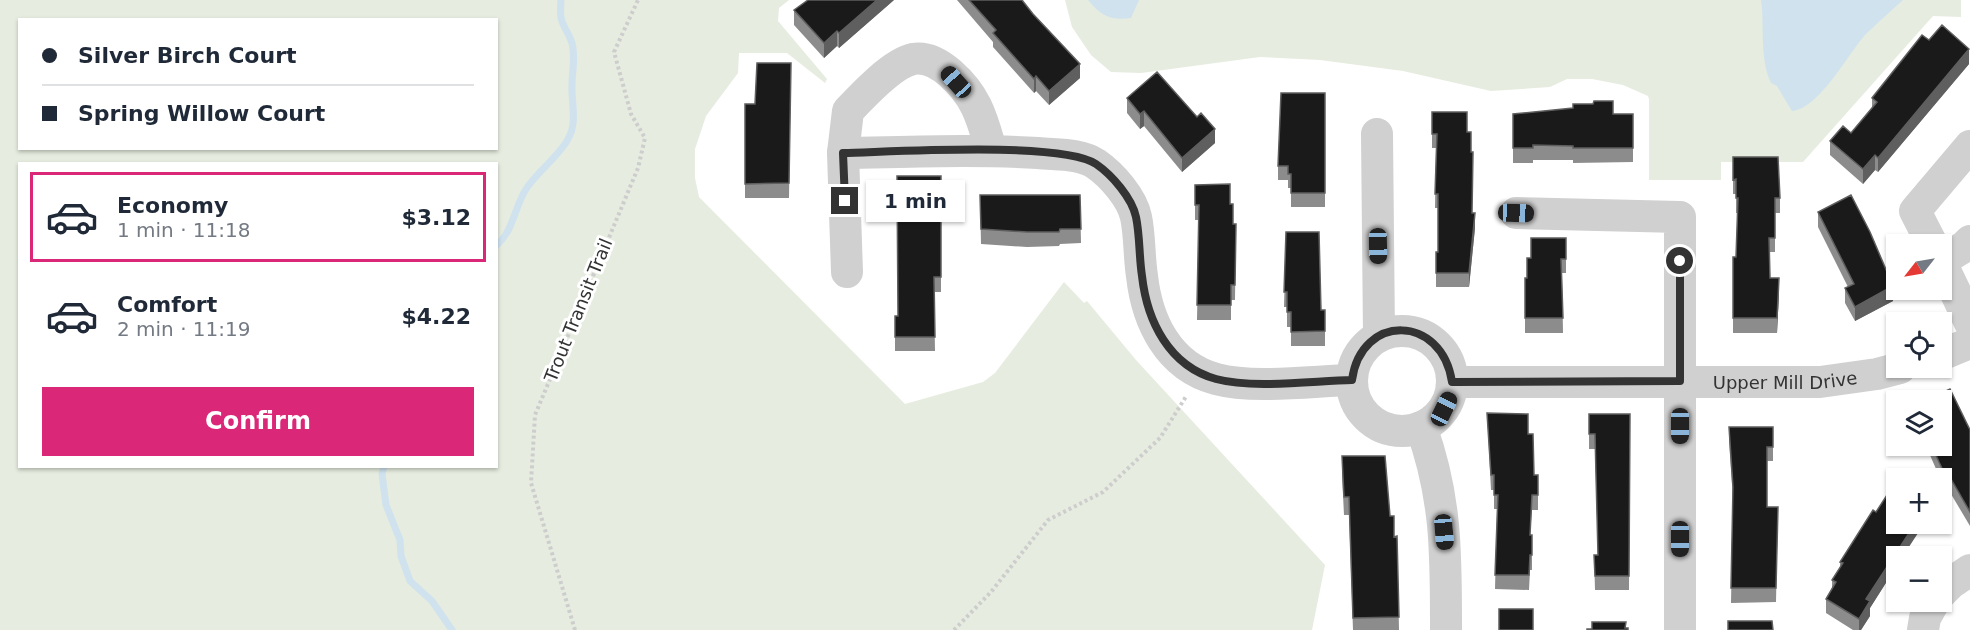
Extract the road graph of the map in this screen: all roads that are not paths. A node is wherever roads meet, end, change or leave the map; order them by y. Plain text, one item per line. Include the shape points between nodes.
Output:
1 (1377, 134) dead end
2 (1970, 146) edge
3 (991, 150) junction
4 (843, 153) junction
5 (1516, 213) dead end
6 (1927, 234) edge
7 (1970, 241) edge
8 (1952, 255) edge
9 (847, 272) dead end
10 (1952, 285) edge
11 (1970, 322) edge
12 (1379, 336) junction
13 (1970, 343) edge
14 (1952, 350) edge
15 (1886, 372) edge
16 (1352, 380) junction
17 (1680, 381) junction
18 (1452, 382) junction
19 (1421, 427) junction
20 (1970, 570) edge
21 (1952, 582) edge
22 (1928, 612) edge
23 (1446, 630) edge
24 (1680, 630) edge
25 (1923, 630) edge

1 - 12 street
2 - 6 street via 1915,211
3 - 4 street
3 - 4 street via 976,105 968,95 931,60 913,59 897,67 848,111
3 - 16 street via 1074,156 1095,163 1112,178 1127,196 1136,216 1146,303 1155,330 1173,354 1201,373 1239,382
4 - 9 street
5 - 17 street via 1680,217
7 - 8 street
10 - 11 street
12 - 16 street via 1359,354
12 - 18 street via 1404,331 1429,338 1450,365
13 - 14 street
15 - 17 street, Upper Mill Drive via 1820,382
16 - 19 street via 1358,404 1374,422 1406,431
17 - 18 street, Upper Mill Drive
17 - 24 street
18 - 19 street via 1444,409
19 - 23 street via 1441,492
20 - 21 street
22 - 25 street

